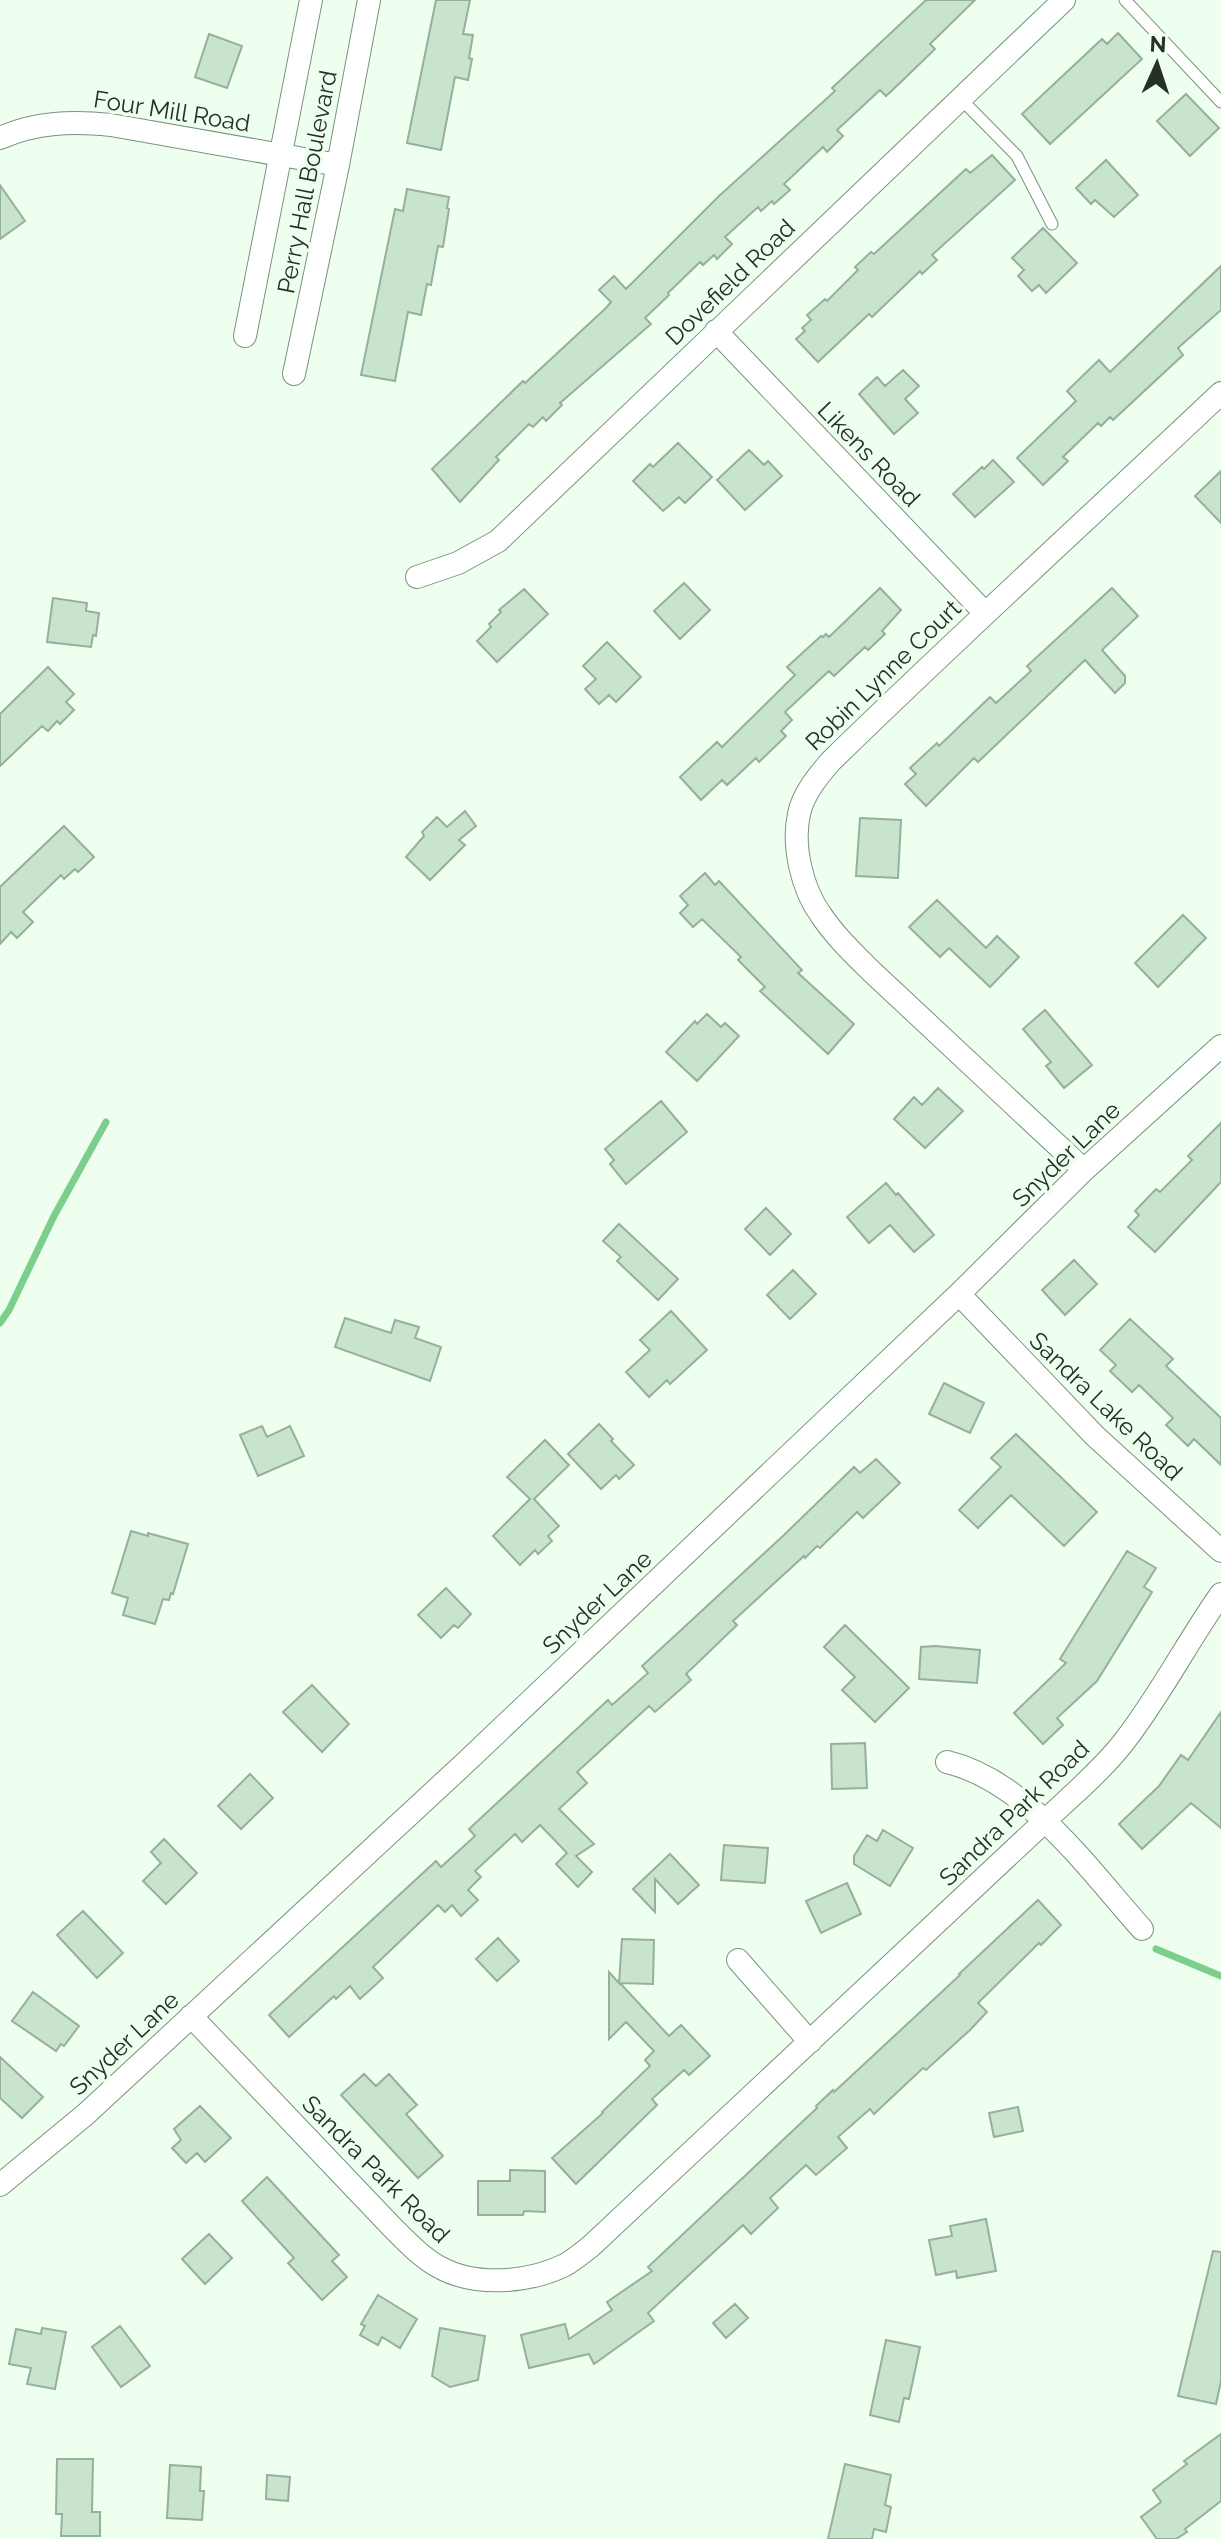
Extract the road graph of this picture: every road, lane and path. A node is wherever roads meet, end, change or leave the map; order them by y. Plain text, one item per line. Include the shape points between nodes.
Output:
1 (311, 0) edge
2 (369, 0) edge
3 (1064, 0) edge
4 (1125, 0) edge
5 (961, 99) junction
6 (1221, 102) edge
7 (0, 138) edge
8 (281, 155) junction
9 (338, 165) junction
10 (1052, 224) dead end
11 (716, 331) junction
12 (245, 336) dead end
13 (294, 374) dead end
14 (1221, 393) edge
15 (417, 577) dead end
16 (984, 612) junction
17 (1221, 1046) edge
18 (1084, 1170) junction
19 (959, 1294) junction
20 (1221, 1551) edge
21 (1221, 1594) edge
22 (947, 1762) dead end
23 (1045, 1821) junction
24 (1142, 1929) dead end
25 (738, 1960) dead end
26 (191, 2016) junction
27 (810, 2042) junction
28 (0, 2185) edge

1 - 8 street, Perry Hall Boulevard
2 - 9 street, Perry Hall Boulevard
3 - 5 street, Dovefield Road
4 - 6 lane
5 - 10 lane via 1017,156
5 - 11 street, Dovefield Road
7 - 8 street, Four Mill Road via 75,121
8 - 9 street, Four Mill Road
8 - 12 street, Perry Hall Boulevard
9 - 13 street, Perry Hall Boulevard
11 - 15 street, Dovefield Road via 498,541
11 - 16 street, Likens Road
14 - 16 street, Robin Lynne Court
16 - 18 street, Robin Lynne Court via 815,779 799,812 802,873 820,914 841,940
17 - 18 street, Snyder Lane
18 - 19 street, Snyder Lane
19 - 20 street, Sandra Lake Road via 1095,1436
19 - 26 street, Snyder Lane
21 - 23 street, Sandra Park Road via 1123,1743
22 - 23 street via 1001,1784
23 - 24 street
23 - 27 street, Sandra Park Road
25 - 27 street
26 - 27 street, Sandra Park Road via 425,2258 453,2274 492,2280 528,2277 564,2265 590,2247
26 - 28 street, Snyder Lane

